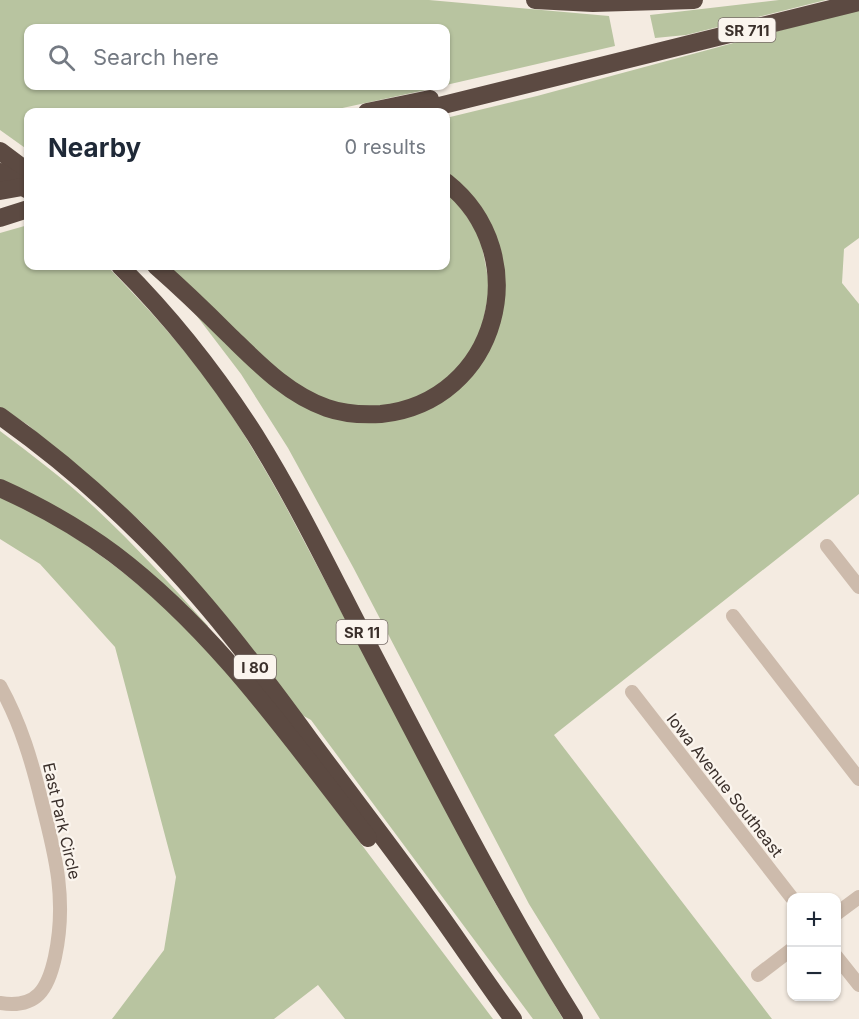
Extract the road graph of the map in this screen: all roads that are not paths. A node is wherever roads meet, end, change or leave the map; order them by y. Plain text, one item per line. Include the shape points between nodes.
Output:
1 (535, 0) edge
2 (694, 0) edge
3 (859, 2) edge
4 (502, 92) junction
5 (386, 108) edge
6 (432, 108) edge
7 (0, 140) edge
8 (0, 151) edge
9 (24, 156) edge
10 (24, 169) edge
11 (0, 172) edge
12 (24, 186) edge
13 (450, 186) edge
14 (24, 188) edge
15 (0, 191) edge
16 (24, 210) edge
17 (0, 218) edge
18 (124, 270) edge
19 (136, 270) edge
20 (160, 270) edge
21 (0, 416) edge
22 (0, 488) edge
23 (827, 546) dead end
24 (859, 586) edge
25 (733, 616) dead end
26 (0, 686) edge
27 (632, 692) dead end
28 (859, 779) edge
29 (788, 893) edge
30 (859, 897) edge
31 (841, 912) edge
32 (787, 953) edge
33 (467, 956) junction
34 (841, 961) edge
35 (758, 975) dead end
36 (859, 985) edge
37 (0, 1003) edge
38 (513, 1019) edge
39 (574, 1019) edge
40 (585, 1019) edge

1 - 2 highway
3 - 4 highway, SR 711
4 - 5 highway via 439,97
4 - 6 highway, SR 711
7 - 9 highway
8 - 10 highway
11 - 12 highway
13 - 20 highway via 468,203 486,231 496,270 495,309 483,344 462,375 415,407 359,414 327,408 293,391 262,367
14 - 15 highway, bridge
16 - 17 highway
18 - 39 highway, SR 11 via 186,339 255,436 468,836
19 - 40 highway via 217,363 278,457 483,845
21 - 33 highway, I 80 via 84,482 143,537 201,601 273,690
22 - 33 highway via 75,527 114,554 216,648 430,917
23 - 24 street
25 - 28 street
26 - 37 street, East Park Circle via 29,752 56,861 61,919 46,987 22,1003
27 - 29 street, Iowa Avenue Southeast
30 - 31 street
32 - 35 street
33 - 38 highway, I 80
34 - 36 street

